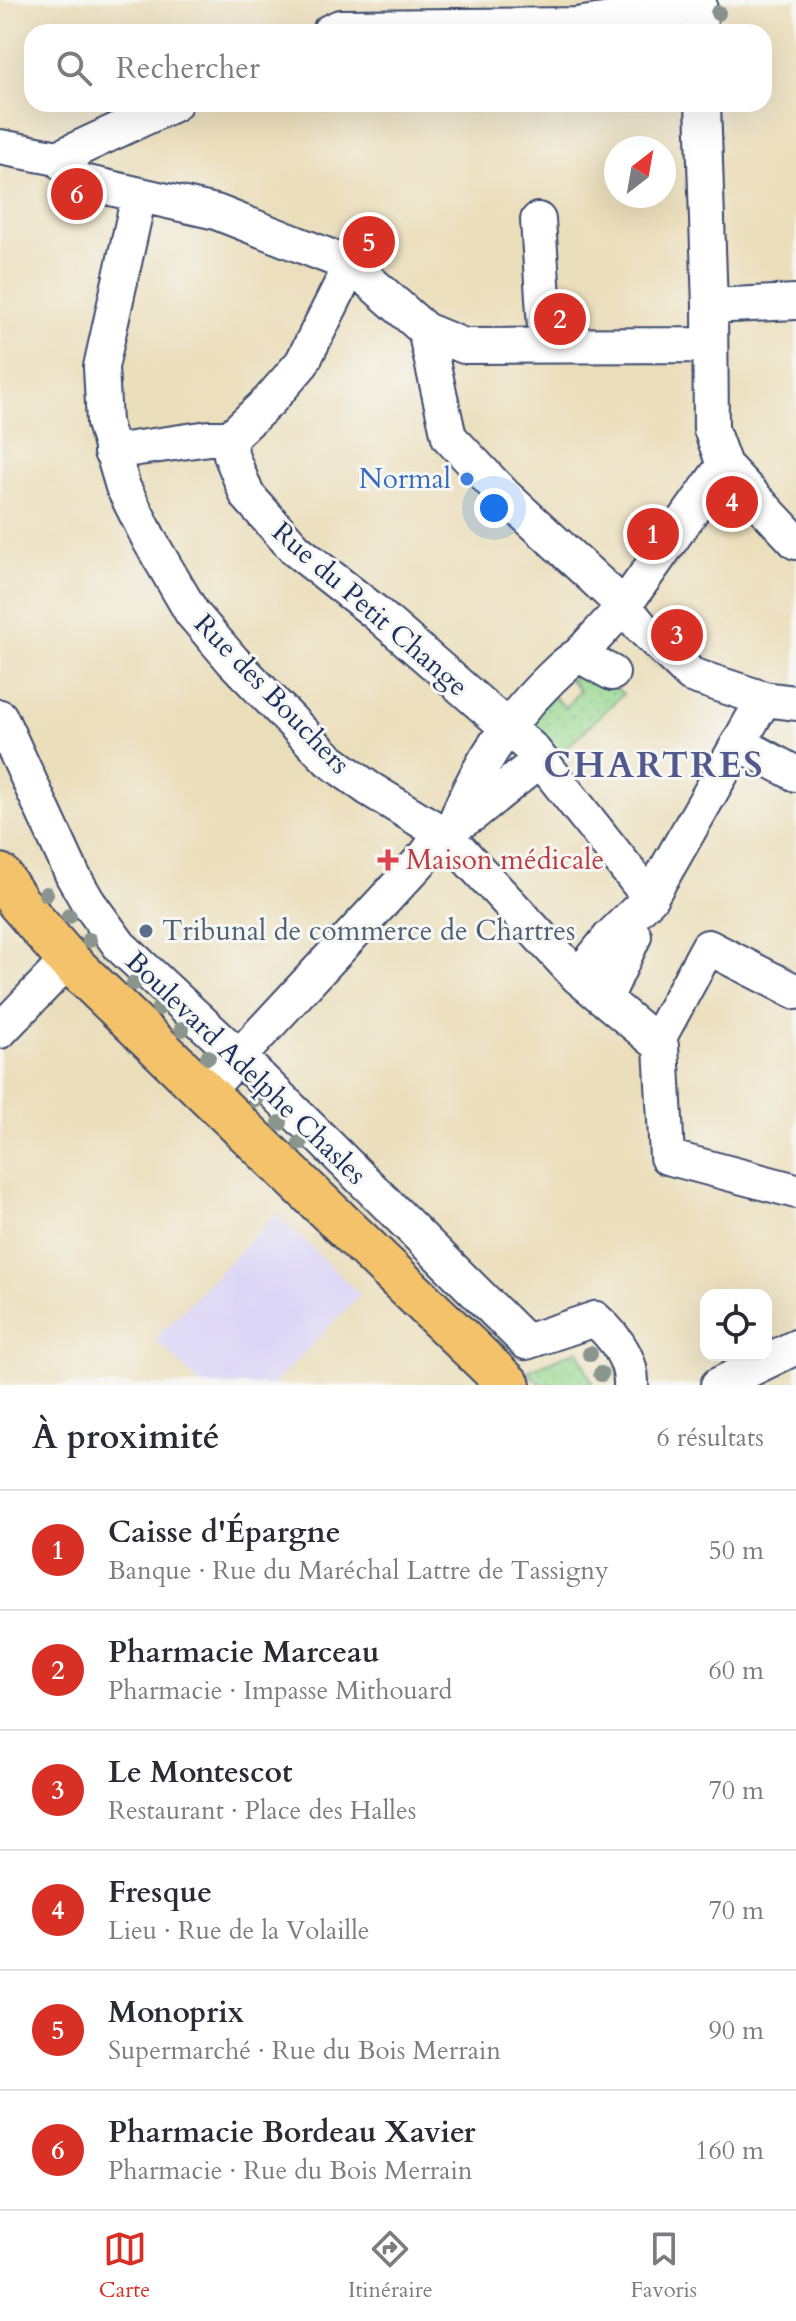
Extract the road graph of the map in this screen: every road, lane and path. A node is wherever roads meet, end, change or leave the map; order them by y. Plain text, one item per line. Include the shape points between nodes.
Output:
1 (699, 0) edge
2 (460, 12) edge
3 (344, 20) edge
4 (567, 24) edge
5 (583, 24) edge
6 (700, 24) edge
7 (157, 112) edge
8 (703, 112) edge
9 (0, 147) edge
10 (58, 158) junction
11 (139, 195) junction
12 (538, 220) dead end
13 (351, 265) junction
14 (796, 302) edge
15 (710, 306) junction
16 (546, 344) junction
17 (428, 345) junction
18 (709, 345) junction
19 (230, 438) junction
20 (111, 452) junction
21 (724, 465) junction
22 (796, 542) edge
23 (624, 606) junction
24 (579, 655) junction
25 (612, 673) dead end
26 (780, 701) edge
27 (0, 717) edge
28 (505, 728) junction
29 (739, 743) junction
30 (525, 772) dead end
31 (796, 774) edge
32 (448, 830) junction
33 (0, 875) edge
34 (650, 898) junction
35 (634, 936) dead end
36 (68, 960) junction
37 (578, 977) junction
38 (796, 992) edge
39 (605, 999) junction
40 (0, 1031) edge
41 (659, 1044) junction
42 (238, 1056) junction
43 (205, 1093) junction
44 (796, 1191) edge
45 (796, 1347) edge
46 (500, 1376) edge
47 (631, 1385) edge
48 (718, 1385) edge

1 - 5 street via 679,10
1 - 6 street
2 - 3 street
2 - 4 street
7 - 10 street
8 - 15 street
9 - 10 street
10 - 11 street via 79,181
11 - 13 street via 216,212
11 - 20 street, Rue des Bouchers via 101,367
12 - 16 street
13 - 17 street
13 - 19 street via 302,363
14 - 15 street
15 - 18 street
16 - 17 street
16 - 18 street
17 - 23 street via 449,437
18 - 21 street via 711,429
19 - 20 street
19 - 28 street, Rue du Petit Change via 247,495 296,550 375,612
20 - 32 street, Rue des Bouchers via 123,487 185,601 233,661 329,760 368,788
21 - 22 street
21 - 23 street
23 - 24 street
23 - 26 street via 691,675
24 - 25 street
24 - 28 street
26 - 29 street
27 - 42 street, Boulevard Adelphe Chasles via 73,876 97,914 120,946
28 - 32 street
28 - 34 street, Rue du Petit Change via 532,749
29 - 31 street
29 - 34 street
30 - 32 street
32 - 37 street, Rue des Bouchers via 456,846
32 - 42 street
33 - 36 main road, Boulevard Adelphe Chasles
34 - 37 street
35 - 39 street
36 - 40 street
36 - 43 main road, Boulevard Adelphe Chasles
37 - 39 street, Rue des Bouchers
38 - 41 street via 708,947
39 - 41 street, Rue des Bouchers
41 - 44 street via 667,1157
42 - 43 street
42 - 47 street, Boulevard Adelphe Chasles via 526,1342 595,1319 617,1339
43 - 46 main road, Boulevard Adelphe Chasles
45 - 48 street

